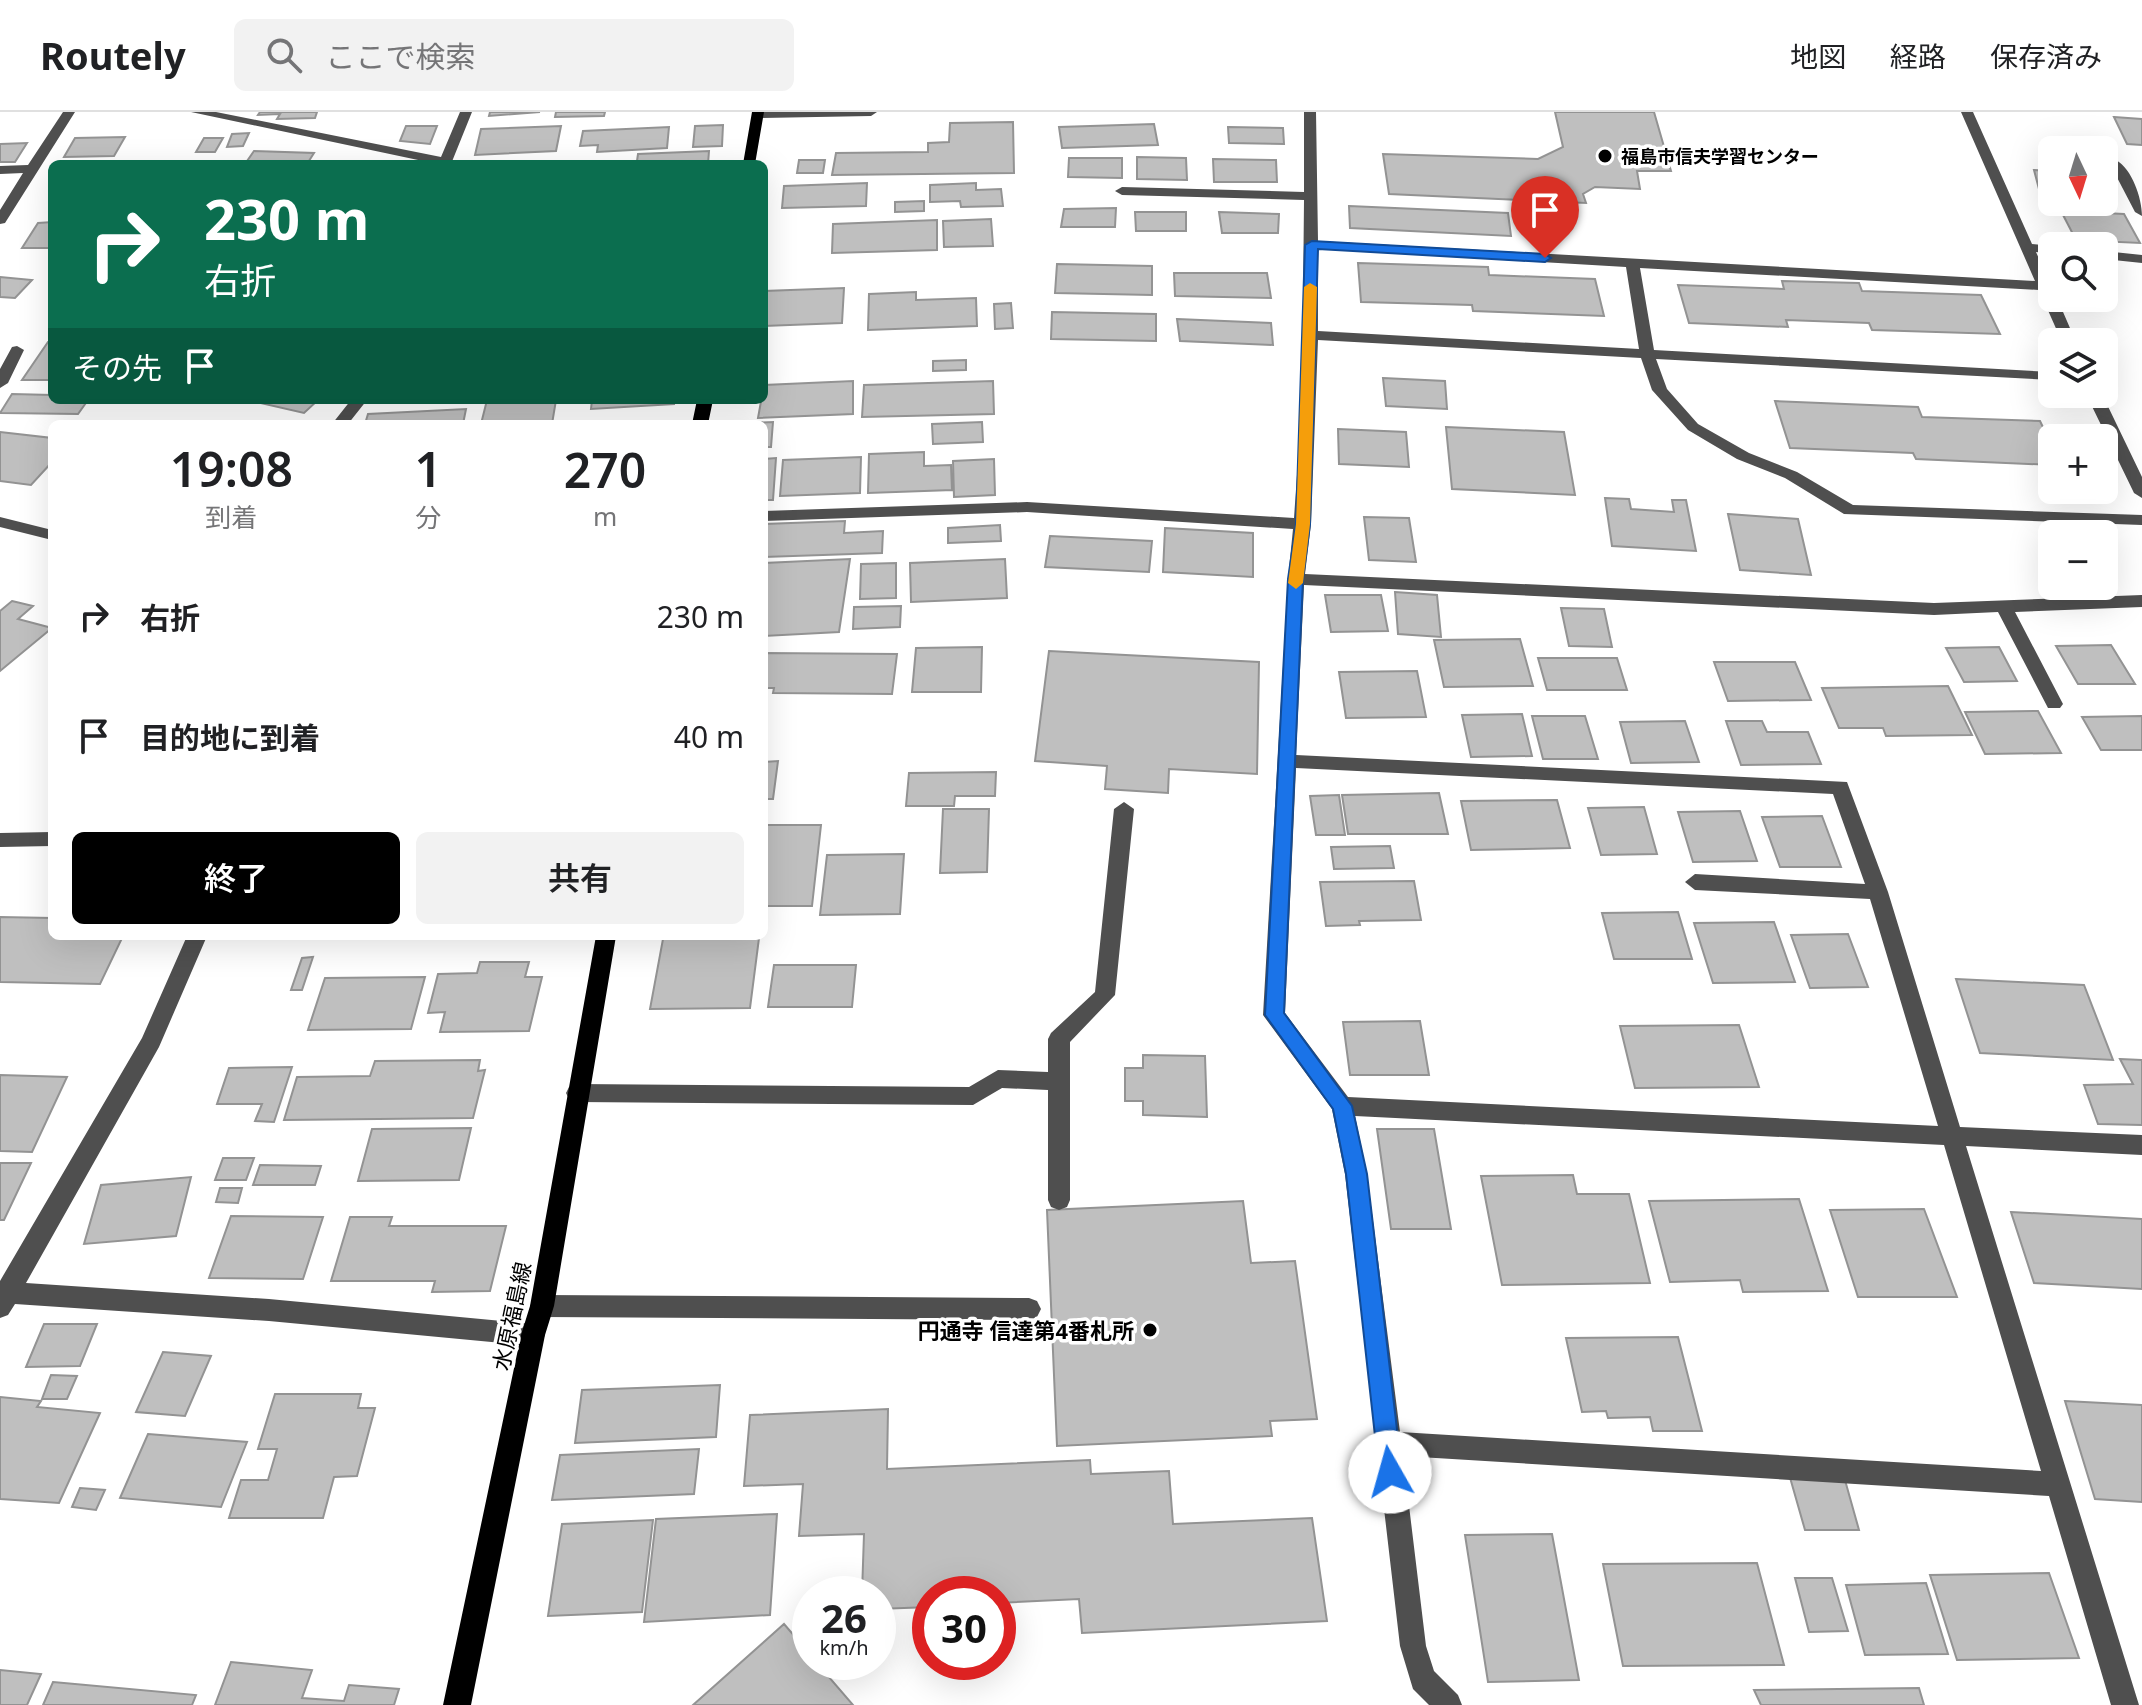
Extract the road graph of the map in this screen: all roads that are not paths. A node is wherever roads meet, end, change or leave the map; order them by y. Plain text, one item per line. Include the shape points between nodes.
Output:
1 (69, 112) edge
2 (197, 112) edge
3 (466, 112) edge
4 (871, 112) edge
5 (1310, 112) edge
6 (1967, 112) edge
7 (758, 113) edge
8 (430, 160) edge
9 (446, 160) edge
10 (750, 160) edge
11 (2118, 168) edge
12 (35, 169) junction
13 (0, 170) edge
14 (1122, 191) dead end
15 (1310, 196) junction
16 (2142, 212) edge
17 (0, 220) edge
18 (1312, 245) junction
19 (2025, 247) junction
20 (2038, 248) edge
21 (2118, 256) edge
22 (2142, 259) edge
23 (1632, 263) junction
24 (2038, 277) edge
25 (2038, 286) edge
26 (1309, 335) junction
27 (17, 350) dead end
28 (1647, 354) junction
29 (2038, 375) edge
30 (0, 383) edge
31 (356, 404) edge
32 (2101, 408) edge
33 (343, 420) edge
34 (2142, 493) edge
35 (768, 516) edge
36 (2142, 520) edge
37 (0, 522) edge
38 (1303, 524) junction
39 (48, 534) edge
40 (1296, 579) junction
41 (2142, 601) edge
42 (2003, 606) junction
43 (2054, 704) dead end
44 (1288, 761) junction
45 (1124, 809) dead end
46 (48, 839) edge
47 (0, 840) edge
48 (1695, 882) dead end
49 (1878, 892) junction
50 (195, 940) edge
51 (605, 940) edge
52 (1058, 1081) junction
53 (577, 1093) junction
54 (1342, 1106) junction
55 (1949, 1136) junction
56 (2142, 1145) edge
57 (1059, 1200) dead end
58 (3, 1297) edge
59 (542, 1306) junction
60 (1029, 1309) dead end
61 (533, 1335) junction
62 (1387, 1443) junction
63 (2056, 1484) junction
64 (457, 1705) edge
65 (1448, 1705) edge
66 (2125, 1705) edge

1 - 12 street
2 - 8 street
3 - 9 street
4 - 7 street
5 - 15 street
6 - 19 street
7 - 10 main road
11 - 16 street
12 - 13 street
12 - 17 street
14 - 15 street
15 - 18 street
18 - 23 street
18 - 26 street
19 - 20 street
19 - 24 street
21 - 22 street
23 - 25 street
23 - 28 street
26 - 28 street
26 - 38 street
27 - 30 street
28 - 29 street
28 - 36 street via 1668,403 1693,427 1850,510
31 - 33 street
32 - 34 street
35 - 38 street via 1027,507
37 - 39 street
38 - 40 street
40 - 42 street via 1934,609
40 - 44 street
41 - 42 street
42 - 43 street
44 - 49 street via 1840,787
44 - 54 street via 1274,1015
45 - 52 street via 1105,995 1059,1039
46 - 47 street
48 - 49 street
49 - 55 street
50 - 58 street via 151,1041
51 - 53 main road, 水原福島線
52 - 53 street via 998,1079 973,1096
52 - 57 street
53 - 59 main road, 水原福島線
54 - 55 street
54 - 62 street via 1356,1174
55 - 56 street
55 - 63 street
58 - 61 street via 269,1310
59 - 60 street
59 - 61 main road, 水原福島線
61 - 64 main road, 水原福島線
62 - 63 street
62 - 65 street via 1413,1646 1423,1679
63 - 66 street

